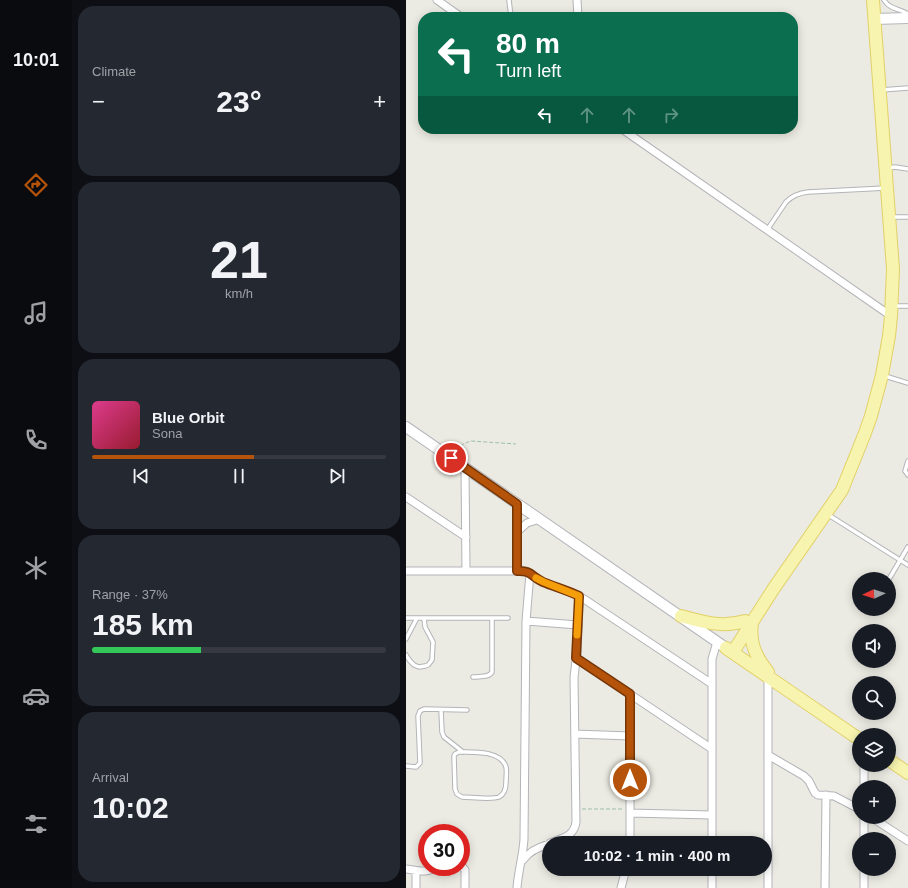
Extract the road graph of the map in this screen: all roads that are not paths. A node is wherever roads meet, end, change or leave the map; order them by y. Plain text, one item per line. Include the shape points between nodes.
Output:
1 (436, 0) edge
2 (509, 0) edge
3 (577, 0) edge
4 (873, 0) edge
5 (884, 0) edge
6 (454, 12) edge
7 (510, 12) edge
8 (578, 12) edge
9 (908, 14) edge
10 (908, 18) edge
11 (874, 19) junction
12 (908, 88) edge
13 (880, 90) junction
14 (629, 134) edge
15 (886, 169) junction
16 (908, 169) edge
17 (887, 188) junction
18 (889, 217) junction
19 (908, 217) edge
20 (767, 230) junction
21 (908, 306) edge
22 (892, 311) junction
23 (882, 375) junction
24 (908, 383) edge
25 (406, 427) edge
26 (908, 461) edge
27 (852, 463) junction
28 (465, 468) junction
29 (908, 475) edge
30 (406, 497) edge
31 (517, 504) junction
32 (826, 513) junction
33 (540, 519) junction
34 (517, 532) junction
35 (466, 537) junction
36 (908, 547) edge
37 (901, 559) junction
38 (908, 564) edge
39 (406, 571) edge
40 (466, 571) junction
41 (517, 571) junction
42 (893, 572) edge
43 (530, 573) junction
44 (579, 596) junction
45 (680, 616) junction
46 (406, 618) edge
47 (417, 618) junction
48 (424, 618) junction
49 (492, 618) junction
50 (508, 618) dead end
51 (526, 621) junction
52 (748, 622) junction
53 (578, 625) junction
54 (406, 639) edge
55 (725, 647) junction
56 (406, 655) edge
57 (576, 658) junction
58 (473, 676) dead end
59 (772, 679) junction
60 (712, 684) junction
61 (630, 694) junction
62 (441, 710) junction
63 (467, 710) dead end
64 (575, 734) junction
65 (852, 734) edge
66 (630, 736) junction
67 (712, 749) junction
68 (463, 752) junction
69 (768, 755) junction
70 (896, 765) edge
71 (406, 766) edge
72 (908, 773) edge
73 (826, 795) junction
74 (852, 805) edge
75 (630, 811) junction
76 (712, 815) junction
77 (882, 824) edge
78 (567, 836) edge
79 (630, 836) edge
80 (712, 836) edge
81 (908, 841) edge
82 (542, 847) edge
83 (521, 862) junction
84 (406, 869) edge
85 (416, 871) joint
86 (465, 876) edge
87 (624, 876) edge
88 (712, 876) edge
89 (864, 876) edge
90 (416, 888) edge
91 (465, 888) edge
92 (517, 888) edge
93 (621, 888) edge
94 (712, 888) edge
95 (768, 888) edge
96 (825, 888) edge
97 (864, 888) edge

1 - 6 street
2 - 7 lane
3 - 8 street
4 - 11 main road
5 - 9 lane via 889,6
10 - 11 main road
11 - 13 main road
12 - 13 lane
13 - 15 main road
14 - 20 street
15 - 16 lane
15 - 17 main road
17 - 18 main road
17 - 20 lane via 803,192 786,202
18 - 19 lane
18 - 22 main road via 893,269
20 - 22 street
21 - 22 lane
22 - 23 main road
23 - 24 lane
23 - 27 main road via 871,416
25 - 28 main road
26 - 29 lane via 905,472
27 - 32 main road via 842,490
27 - 52 main road
28 - 31 main road
28 - 35 street
30 - 35 street
31 - 33 main road
31 - 34 street
32 - 37 lane
32 - 52 main road
33 - 34 street via 527,523
33 - 45 main road
34 - 41 street
35 - 40 street
36 - 37 lane
37 - 38 lane
37 - 42 lane
39 - 40 street
40 - 41 street
41 - 43 street
43 - 44 street via 544,582
43 - 51 street
44 - 53 street
44 - 60 street
45 - 52 main road via 719,624
45 - 55 main road
46 - 47 lane
47 - 48 lane
47 - 54 lane
48 - 49 lane
48 - 56 lane via 425,627 433,642 432,660 428,665 420,667 412,663
49 - 50 lane
49 - 58 lane via 492,672 488,676
51 - 53 street
51 - 83 street via 524,839
52 - 55 main road
52 - 59 main road via 756,653
53 - 57 street
55 - 59 main road
55 - 60 street via 712,659
57 - 61 street
57 - 64 street
59 - 65 main road
59 - 69 street
60 - 67 street
61 - 66 street
61 - 67 street
62 - 63 lane
62 - 68 lane via 444,737
62 - 71 lane via 424,709 420,712 420,763 416,767
64 - 66 street
64 - 78 street via 576,822 573,832
66 - 75 street
67 - 76 street
68 - 68 lane via 454,756 457,794 462,797 496,798 503,795 506,788 505,764 488,753
69 - 73 street via 804,776 815,793
69 - 95 street
70 - 72 main road
73 - 74 street via 834,796
73 - 96 street
75 - 76 street
75 - 79 street
76 - 80 street
77 - 81 street
82 - 83 street via 525,856
83 - 92 street
84 - 85 street
85 - 90 street
86 - 91 street
87 - 93 street
88 - 94 street
89 - 97 street

